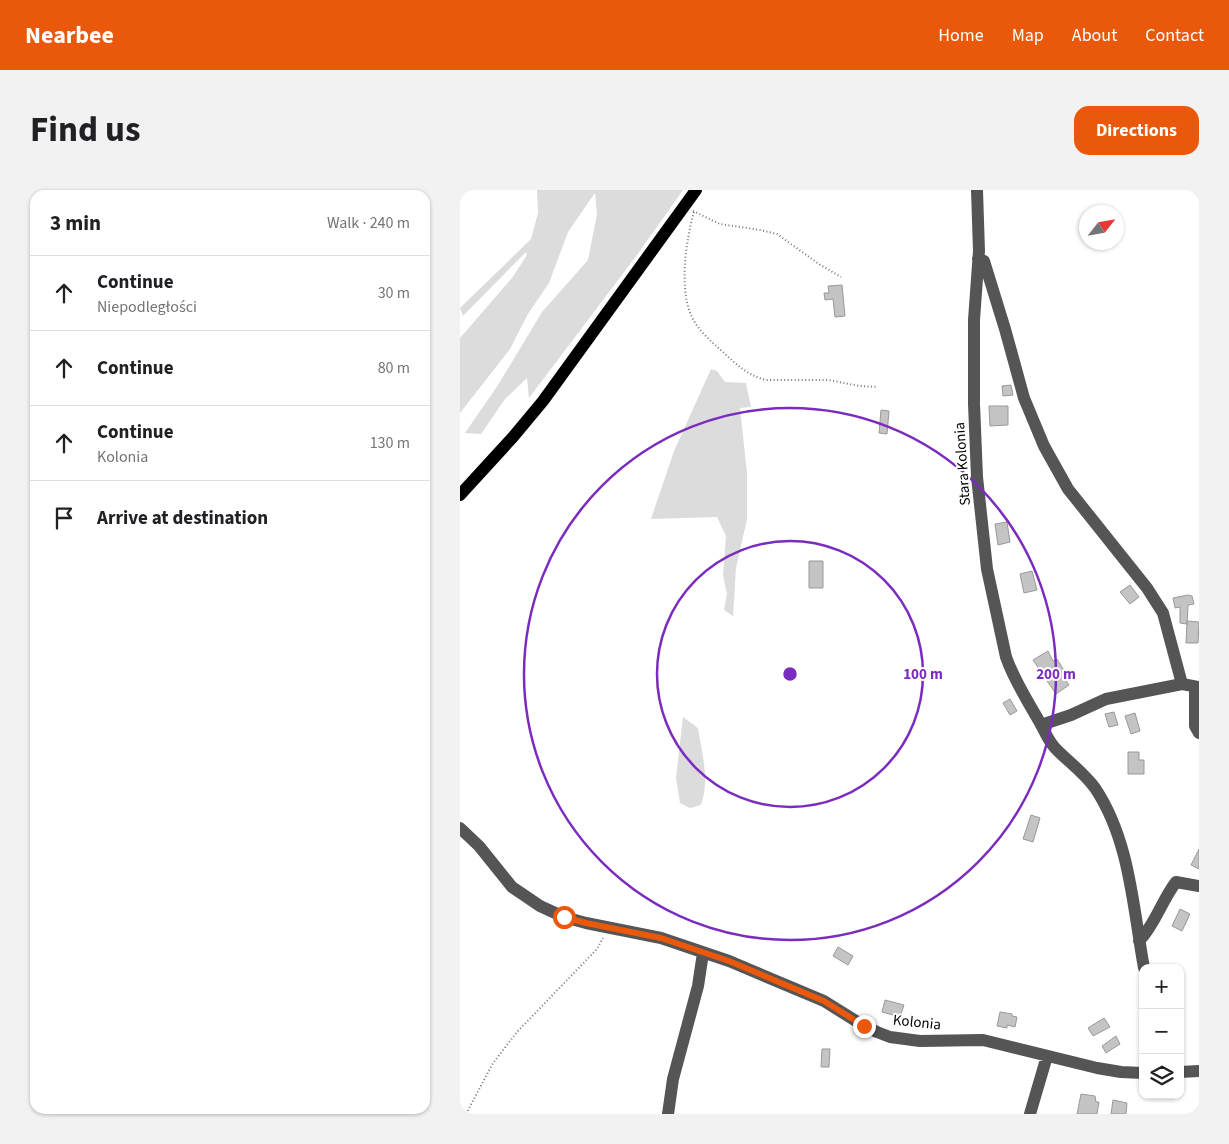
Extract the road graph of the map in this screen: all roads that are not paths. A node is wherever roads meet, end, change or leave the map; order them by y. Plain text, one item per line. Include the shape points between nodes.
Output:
1 (696, 190) edge
2 (978, 190) edge
3 (978, 259) junction
4 (460, 495) edge
5 (1192, 686) edge
6 (1041, 725) junction
7 (1199, 733) edge
8 (460, 828) edge
9 (1199, 886) edge
10 (1139, 941) junction
11 (703, 953) junction
12 (1143, 964) edge
13 (1047, 1056) junction
14 (1184, 1071) edge
15 (1199, 1071) edge
16 (1139, 1073) edge
17 (668, 1114) edge
18 (1030, 1114) edge

1 - 4 main road via 689,208 543,401
2 - 3 street, Stara Kolonia
3 - 5 street via 984,261 1024,398 1044,446 1068,489 1147,588 1163,613
3 - 6 street, Stara Kolonia via 974,404 977,477 988,569 1008,663
5 - 6 street via 1106,698
5 - 7 street via 1195,726
6 - 10 street, Stara Kolonia via 1056,750 1082,772 1095,789 1111,820 1123,852
8 - 11 street, Kolonia via 512,887 540,906 564,917 661,938
9 - 10 street via 1176,882 1146,935
10 - 12 street, Stara Kolonia
11 - 13 street, Kolonia via 824,1001 864,1026 890,1037 920,1041 983,1040
11 - 17 street via 698,986 673,1079
13 - 16 street, Kolonia via 1096,1068
13 - 18 street
14 - 15 street

